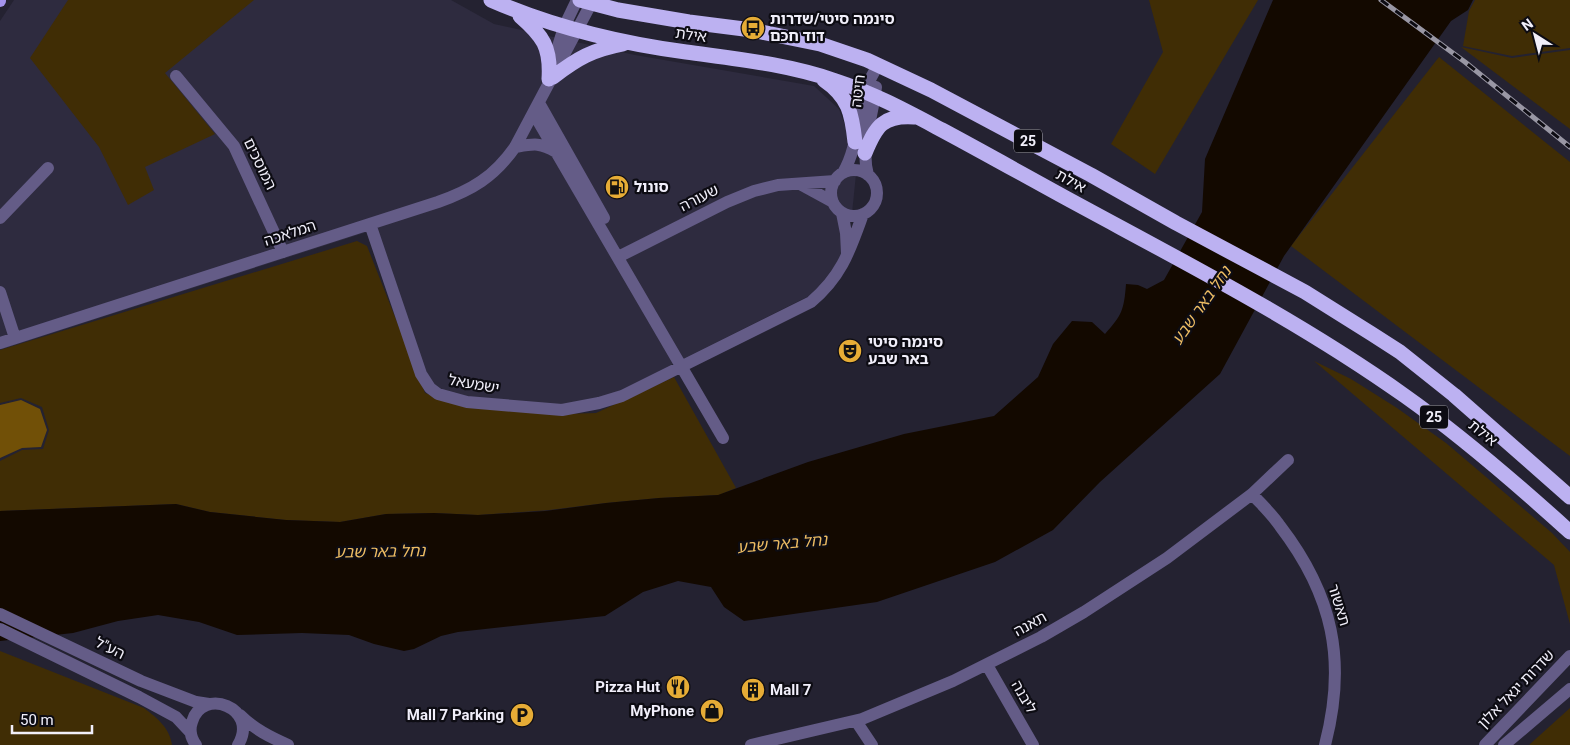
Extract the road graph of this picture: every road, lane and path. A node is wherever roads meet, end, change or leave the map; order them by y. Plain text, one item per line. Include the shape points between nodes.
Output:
1 (491, 0) edge
2 (634, 0) edge
3 (586, 1) edge
4 (513, 10) junction
5 (654, 16) junction
6 (571, 29) junction
7 (629, 43) junction
8 (878, 65) junction
9 (812, 73) junction
10 (176, 76) dead end
11 (544, 93) junction
12 (870, 94) junction
13 (917, 117) junction
14 (515, 147) junction
15 (860, 148) junction
16 (556, 153) junction
17 (48, 168) dead end
18 (868, 175) junction
19 (839, 177) junction
20 (800, 184) junction
21 (833, 202) junction
22 (842, 213) junction
23 (863, 214) junction
24 (0, 218) edge
25 (370, 224) junction
26 (283, 252) junction
27 (621, 256) junction
28 (844, 265) junction
29 (0, 292) edge
30 (15, 338) junction
31 (0, 343) edge
32 (681, 366) junction
33 (723, 438) dead end
34 (1288, 460) dead end
35 (1252, 494) junction
36 (1570, 497) edge
37 (1569, 532) edge
38 (0, 614) edge
39 (0, 629) edge
40 (1570, 656) edge
41 (987, 665) junction
42 (1570, 689) edge
43 (209, 704) junction
44 (236, 711) junction
45 (856, 721) junction
46 (805, 739) edge
47 (193, 741) edge
48 (238, 745) edge
49 (288, 745) edge
50 (751, 745) edge
51 (872, 745) edge
52 (1033, 745) edge
53 (1325, 745) edge
54 (1485, 745) edge
55 (1504, 745) edge

1 - 4 highway, אילת / 25
2 - 5 highway
3 - 5 highway, אילת / 25
3 - 6 street, המלאכה
4 - 6 highway, אילת / 25
4 - 11 highway via 537,32 549,56
5 - 8 highway, אילת / 25 via 820,44
6 - 7 highway, אילת / 25
6 - 11 street, המלאכה
7 - 9 highway, אילת / 25
7 - 11 highway via 595,50 568,65
8 - 12 street, חיטה
8 - 36 highway, אילת / 25 via 1091,175 1304,292 1372,334 1468,407
9 - 12 highway, אילת / 25
9 - 15 highway via 838,91 846,102
10 - 26 street, המוסכים via 234,146
11 - 14 street, המלאכה
11 - 16 street
11 - 27 street
12 - 13 highway, אילת / 25
12 - 15 street, חיטה
13 - 15 highway via 888,119
13 - 37 highway, אילת / 25 via 1175,256 1354,362 1444,424
14 - 16 street via 544,145
14 - 25 street, המלאכה via 499,168 466,192
15 - 18 street, חיטה
15 - 19 street, חיטה
16 - 27 street
17 - 24 street
18 - 19 street via 853,170
18 - 23 street, חיטה via 875,184 877,196 872,207
19 - 20 street, שעורה
19 - 21 street, חיטה via 831,191
20 - 21 street
20 - 27 street, שעורה via 778,185 745,194
21 - 22 street
22 - 23 street via 852,216
22 - 28 street via 847,246
23 - 28 street, חיטה
25 - 26 street, המלאכה
25 - 32 street, ישמעאל via 421,374 438,394 467,402 562,410 622,396
26 - 30 street, המלאכה
27 - 32 street
28 - 32 street, חיטה via 811,302
29 - 30 street
30 - 31 street, המלאכה
32 - 33 street
34 - 35 street, תאנה
35 - 41 street, תאנה via 1126,586
35 - 53 street, תאשור via 1301,555 1329,618 1335,651 1336,685
38 - 43 street, הע"ל via 141,681
39 - 47 street, הע"ל via 176,717
40 - 54 street, שדרות יגאל אלון
41 - 45 street, תאנה
41 - 52 street, ליבנה
42 - 55 street, שדרות יגאל אלון
43 - 44 street, הע"ל via 223,704
43 - 47 street via 193,719
44 - 48 street via 243,727
44 - 49 street via 249,725
45 - 46 street, תאנה
45 - 51 street
46 - 50 street, תאנה

